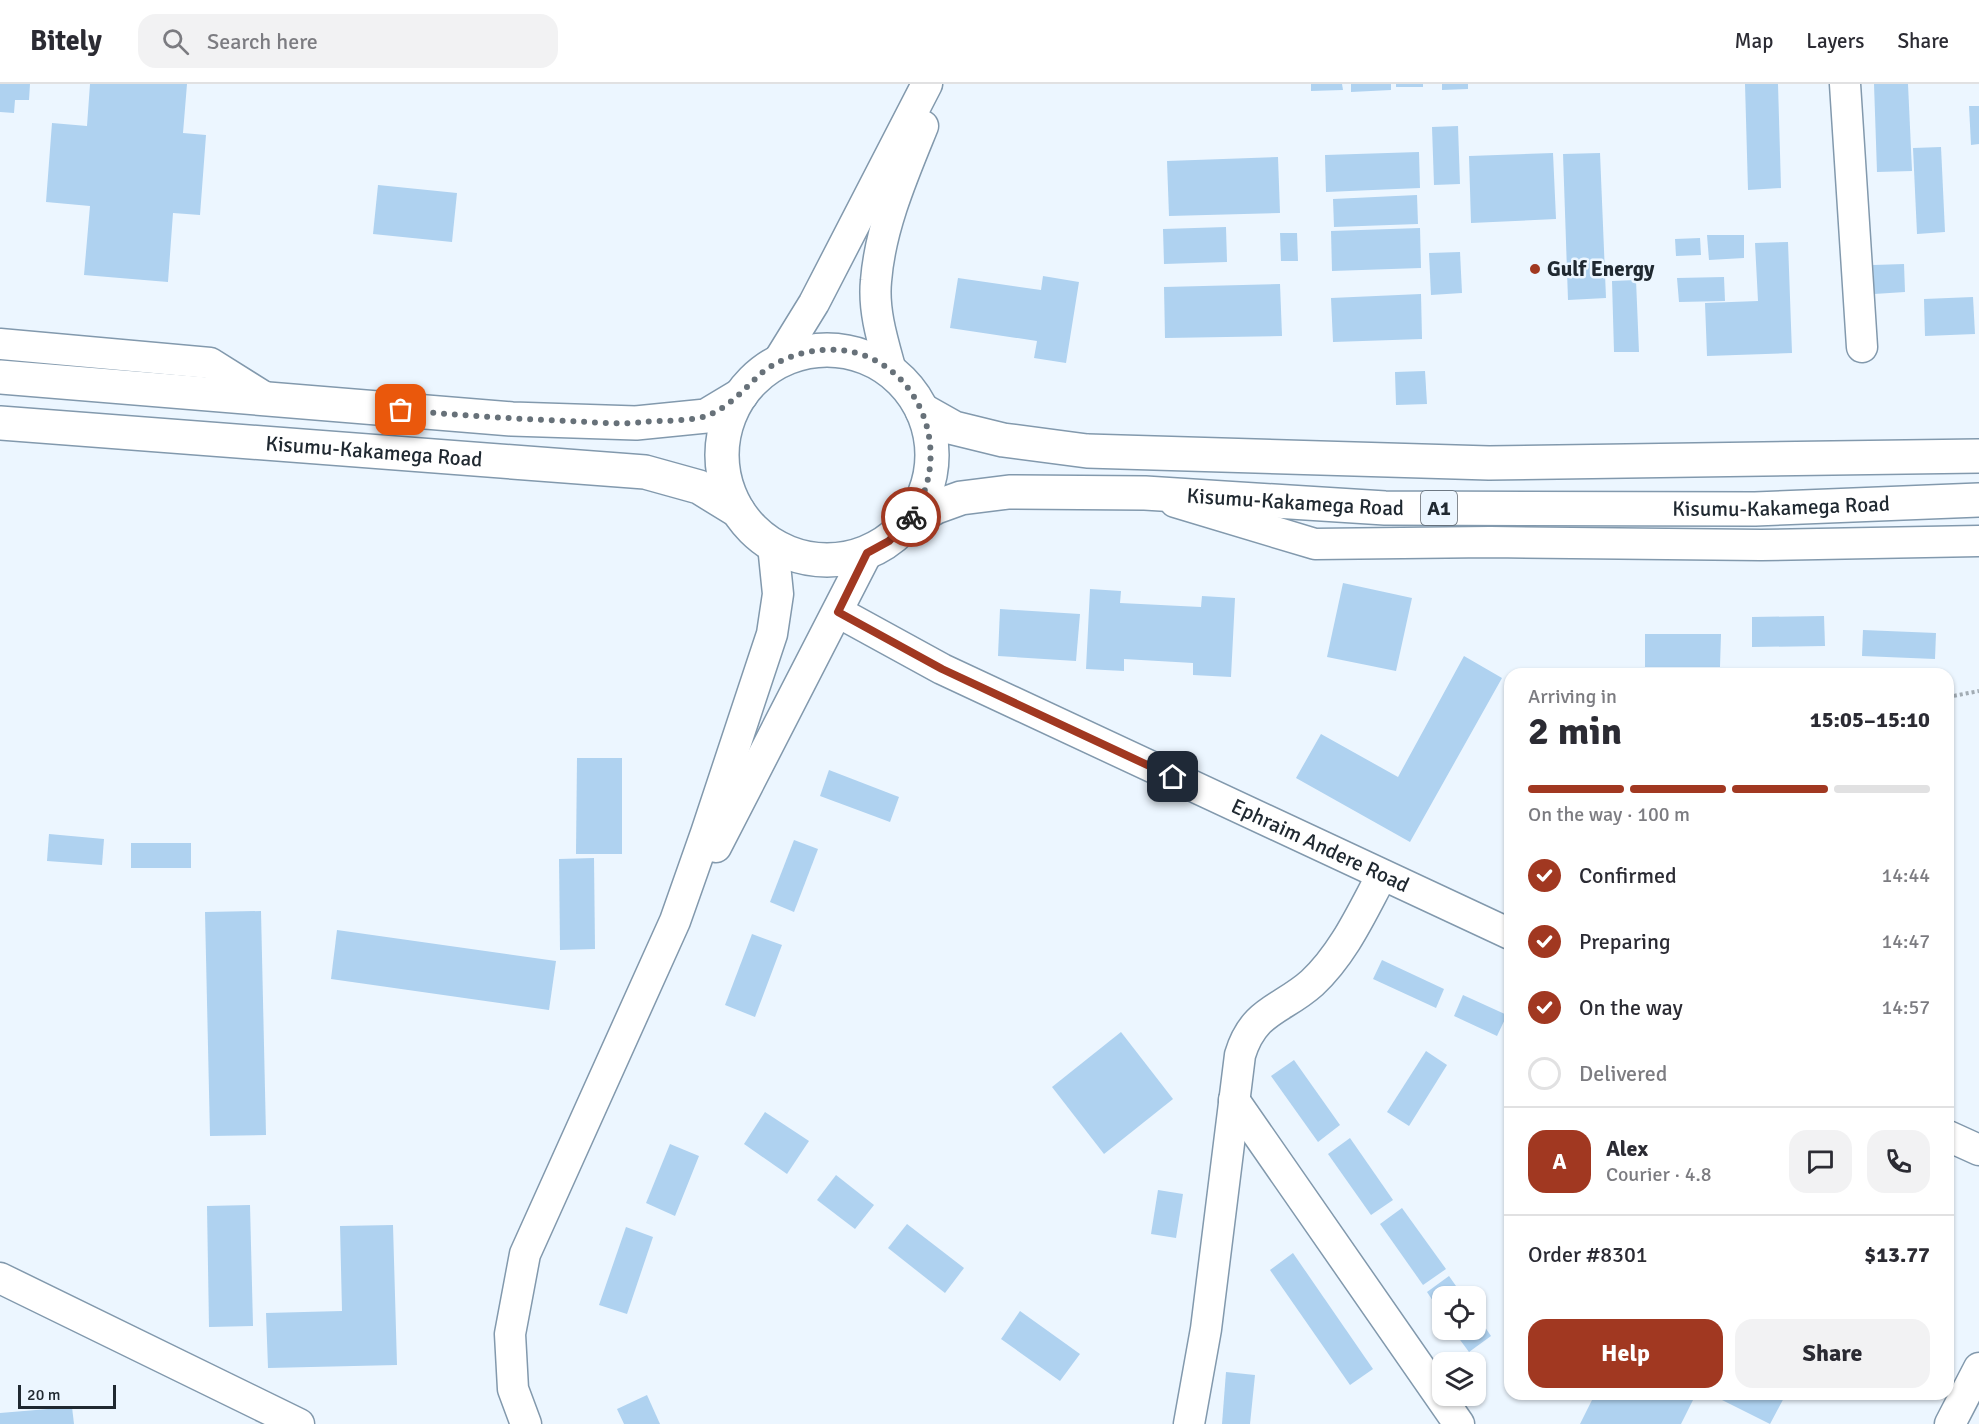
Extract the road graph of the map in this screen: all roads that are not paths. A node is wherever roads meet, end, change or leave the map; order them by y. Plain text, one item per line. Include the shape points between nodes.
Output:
1 (927, 84) edge
2 (939, 84) edge
3 (1845, 84) edge
4 (0, 345) edge
5 (1862, 347) dead end
6 (777, 363) junction
7 (891, 371) junction
8 (0, 377) edge
9 (741, 395) junction
10 (269, 400) junction
11 (922, 410) junction
12 (9, 427) edge
13 (1979, 456) edge
14 (1145, 493) junction
15 (1979, 500) edge
16 (738, 511) junction
17 (906, 524) junction
18 (1979, 541) edge
19 (773, 545) junction
20 (867, 553) junction
21 (838, 612) junction
22 (1382, 875) junction
23 (675, 921) junction
24 (1504, 931) edge
25 (1234, 1100) junction
26 (1954, 1139) edge
27 (1979, 1150) edge
28 (0, 1278) edge
29 (1979, 1368) edge
30 (299, 1424) edge
31 (526, 1424) edge
32 (1189, 1424) edge
33 (1459, 1424) edge
34 (1950, 1424) edge

1 - 6 street via 814,303
2 - 7 street via 885,232 875,282 878,323
3 - 5 street
4 - 10 street via 210,363
6 - 7 highway via 807,352 847,351
6 - 9 highway via 757,376
7 - 11 highway
8 - 10 highway, Kisumu-Kakamega Road
9 - 10 highway, Kisumu-Kakamega Road via 706,416 636,423 512,419
9 - 16 highway via 723,440 728,489
11 - 13 highway, Kisumu-Kakamega Road / A1 via 954,428 1003,440 1087,451 1489,463
11 - 17 highway via 930,432 929,482
12 - 16 highway, Kisumu-Kakamega Road via 645,472 699,487
14 - 15 highway, Kisumu-Kakamega Road / A1 via 1420,508 1755,509
14 - 17 highway, Kisumu-Kakamega Road / A1 via 1009,492 961,498
14 - 18 street via 1315,544 1761,545
16 - 19 highway
17 - 20 highway via 889,541
19 - 20 highway via 795,556 819,560
19 - 23 street via 778,594 772,634
20 - 21 street
21 - 22 street, Ephraim Andere Road via 942,669
21 - 23 street
22 - 24 street, Ephraim Andere Road
22 - 25 street via 1341,949 1311,983 1275,1006 1246,1034
23 - 31 street via 525,1254 510,1334 513,1389
25 - 32 street via 1206,1329
25 - 33 street
26 - 27 street
28 - 30 street
29 - 34 street

